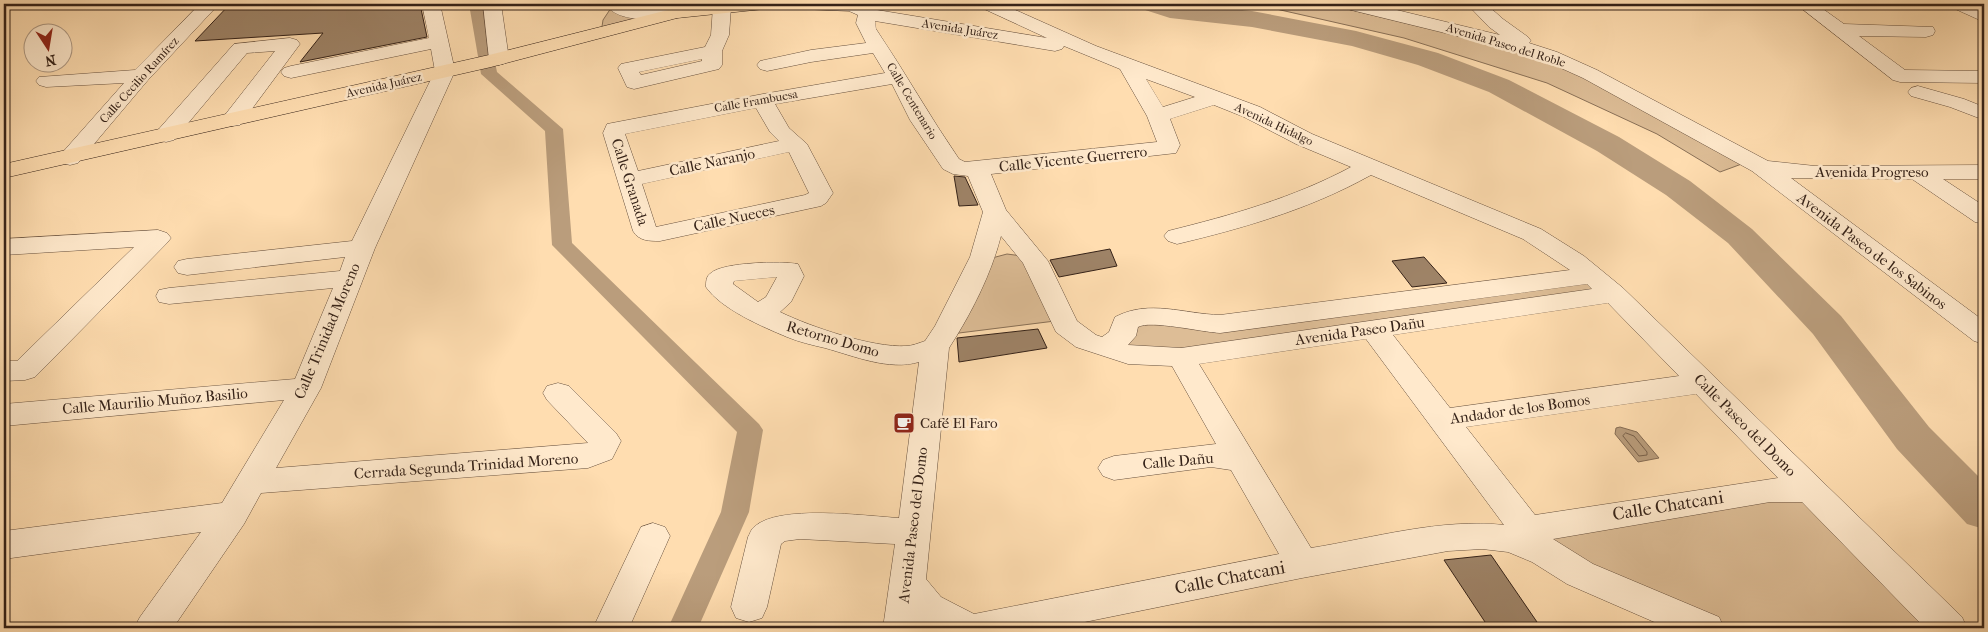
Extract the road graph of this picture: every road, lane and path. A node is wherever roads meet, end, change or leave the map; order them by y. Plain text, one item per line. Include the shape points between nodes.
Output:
1 (210, 4) edge
2 (431, 4) edge
3 (492, 4) edge
4 (614, 4) edge
5 (764, 4) edge
6 (803, 4) edge
7 (988, 4) edge
8 (1349, 4) edge
9 (1476, 4) edge
10 (1805, 4) edge
11 (1959, 4) edge
12 (722, 8) junction
13 (676, 13) junction
14 (868, 13) junction
15 (1984, 17) edge
16 (1840, 30) junction
17 (1926, 31) dead end
18 (438, 42) junction
19 (878, 47) junction
20 (1089, 50) junction
21 (1550, 56) junction
22 (495, 60) junction
23 (767, 65) dead end
24 (1129, 67) junction
25 (449, 70) junction
26 (291, 72) dead end
27 (141, 76) junction
28 (898, 77) junction
29 (1984, 77) edge
30 (46, 81) dead end
31 (634, 83) dead end
32 (1918, 92) dead end
33 (1214, 98) junction
34 (763, 100) junction
35 (1984, 114) edge
36 (1158, 116) junction
37 (232, 120) junction
38 (615, 129) joint
39 (166, 135) junction
40 (796, 144) junction
41 (70, 158) junction
42 (1370, 166) junction
43 (1760, 166) junction
44 (977, 170) junction
45 (4, 171) edge
46 (1916, 172) junction
47 (1984, 172) edge
48 (628, 180) junction
49 (995, 212) junction
50 (1984, 217) edge
51 (650, 234) joint
52 (1532, 234) joint
53 (1177, 236) dead end
54 (4, 247) edge
55 (362, 248) junction
56 (186, 267) dead end
57 (350, 278) junction
58 (1604, 285) junction
59 (169, 296) dead end
60 (760, 313) junction
61 (1373, 329) junction
62 (1984, 335) edge
63 (935, 348) junction
64 (1106, 348) junction
65 (1181, 357) junction
66 (4, 371) edge
67 (1703, 383) junction
68 (306, 388) junction
69 (558, 393) dead end
70 (4, 415) edge
71 (1443, 420) junction
72 (1242, 460) junction
73 (1114, 468) dead end
74 (253, 482) junction
75 (1809, 490) junction
76 (232, 515) junction
77 (913, 532) junction
78 (653, 536) dead end
79 (1535, 541) junction
80 (4, 545) edge
81 (1302, 564) junction
82 (908, 582) junction
83 (749, 607) dead end
84 (153, 628) edge
85 (610, 628) edge
86 (901, 628) edge
87 (967, 628) edge
88 (979, 628) edge
89 (1706, 628) edge
90 (1949, 628) edge

1 - 27 street, Calle Cecilio Ramírez
2 - 18 street
3 - 22 street
4 - 13 street via 621,9 646,13
5 - 12 main road, Avenida Juárez
6 - 14 street, Avenida Juárez via 852,6
7 - 20 street, Avenida Hidalgo
8 - 21 street, Avenida Paseo del Roble via 1449,27
9 - 21 street via 1521,41
10 - 16 street
11 - 15 street
12 - 13 main road, Avenida Juárez
12 - 31 street via 720,35 712,58 716,76 638,93
13 - 22 main road, Avenida Juárez
14 - 19 street, Calle Centenario via 865,23
14 - 20 street, Avenida Juárez
16 - 17 street
16 - 29 street via 1900,76
18 - 25 street
18 - 26 street
19 - 23 street
19 - 28 street, Calle Centenario
20 - 24 street, Avenida Hidalgo
21 - 43 street, Avenida Paseo del Roble via 1590,74
22 - 25 main road, Avenida Juárez
24 - 33 street, Avenida Hidalgo
24 - 36 street
25 - 37 main road, Avenida Juárez
25 - 55 street, Calle Trinidad Moreno
27 - 30 street
27 - 41 street, Calle Cecilio Ramírez
28 - 34 street, Calle Frambuesa
28 - 44 street, Calle Centenario via 921,120 951,164 961,170
32 - 35 street
33 - 36 street
33 - 42 street, Avenida Hidalgo
34 - 38 street, Calle Frambuesa
34 - 40 street via 781,132
36 - 44 street, Calle Vicente Guerrero via 1168,148
37 - 39 main road, Avenida Juárez
37 - 39 street via 290,44 241,48
38 - 48 street, Calle Granada
39 - 41 main road, Avenida Juárez
40 - 48 street, Calle Naranjo
40 - 51 street, Calle Nueces via 821,193 818,198
41 - 45 main road, Avenida Juárez
42 - 52 street, Avenida Hidalgo
42 - 53 street via 1295,202
43 - 46 street, Avenida Progreso via 1815,173
43 - 62 street, Avenida Paseo de los Sabinos
44 - 49 street
46 - 47 street, Avenida Progreso
46 - 50 street
48 - 51 street, Calle Granada via 644,231
49 - 63 street, Avenida Paseo del Domo via 983,257
49 - 64 street, Avenida Paseo Dañu via 1035,261 1066,326 1086,341
52 - 58 street, Calle Paseo del Domo via 1556,247
54 - 66 street via 158,238 25,370
55 - 56 street
55 - 57 street, Calle Trinidad Moreno
57 - 59 street
57 - 68 street, Calle Trinidad Moreno
58 - 61 street, Avenida Paseo Dañu
58 - 64 street, Avenida Paseo Dañu via 1220,324 1151,315 1125,323 1122,336
58 - 67 street, Calle Paseo del Domo
60 - 60 street, Retorno Domo via 720,287 720,278 728,274 789,270 791,276 777,302
60 - 63 street, Retorno Domo via 799,332 883,354 908,356
61 - 65 street, Avenida Paseo Dañu
61 - 71 street
63 - 77 street, Avenida Paseo del Domo
64 - 65 street, Avenida Paseo Dañu via 1128,355
65 - 72 street
67 - 71 street, Andador de los Bomos
67 - 75 street, Calle Paseo del Domo
68 - 70 street, Calle Maurilio Muñoz Basilio
68 - 74 street, Calle Trinidad Moreno
69 - 74 street, Cerrada Segunda Trinidad Moreno via 605,442 601,451 588,456
71 - 79 street, Andador de los Bomos
72 - 73 street, Calle Dañu via 1211,455
72 - 81 street
74 - 76 street, Calle Trinidad Moreno
75 - 79 street, Calle Chatcani via 1770,490
75 - 90 street, Calle Paseo del Domo
76 - 80 street
76 - 84 street, Calle Trinidad Moreno
77 - 82 street, Avenida Paseo del Domo
77 - 83 street via 800,526 777,529 765,537
78 - 85 street
79 - 81 street, Calle Chatcani via 1482,536 1448,538
79 - 89 street via 1580,574
81 - 88 street, Calle Chatcani
82 - 86 street, Avenida Paseo del Domo
82 - 87 street via 928,608

